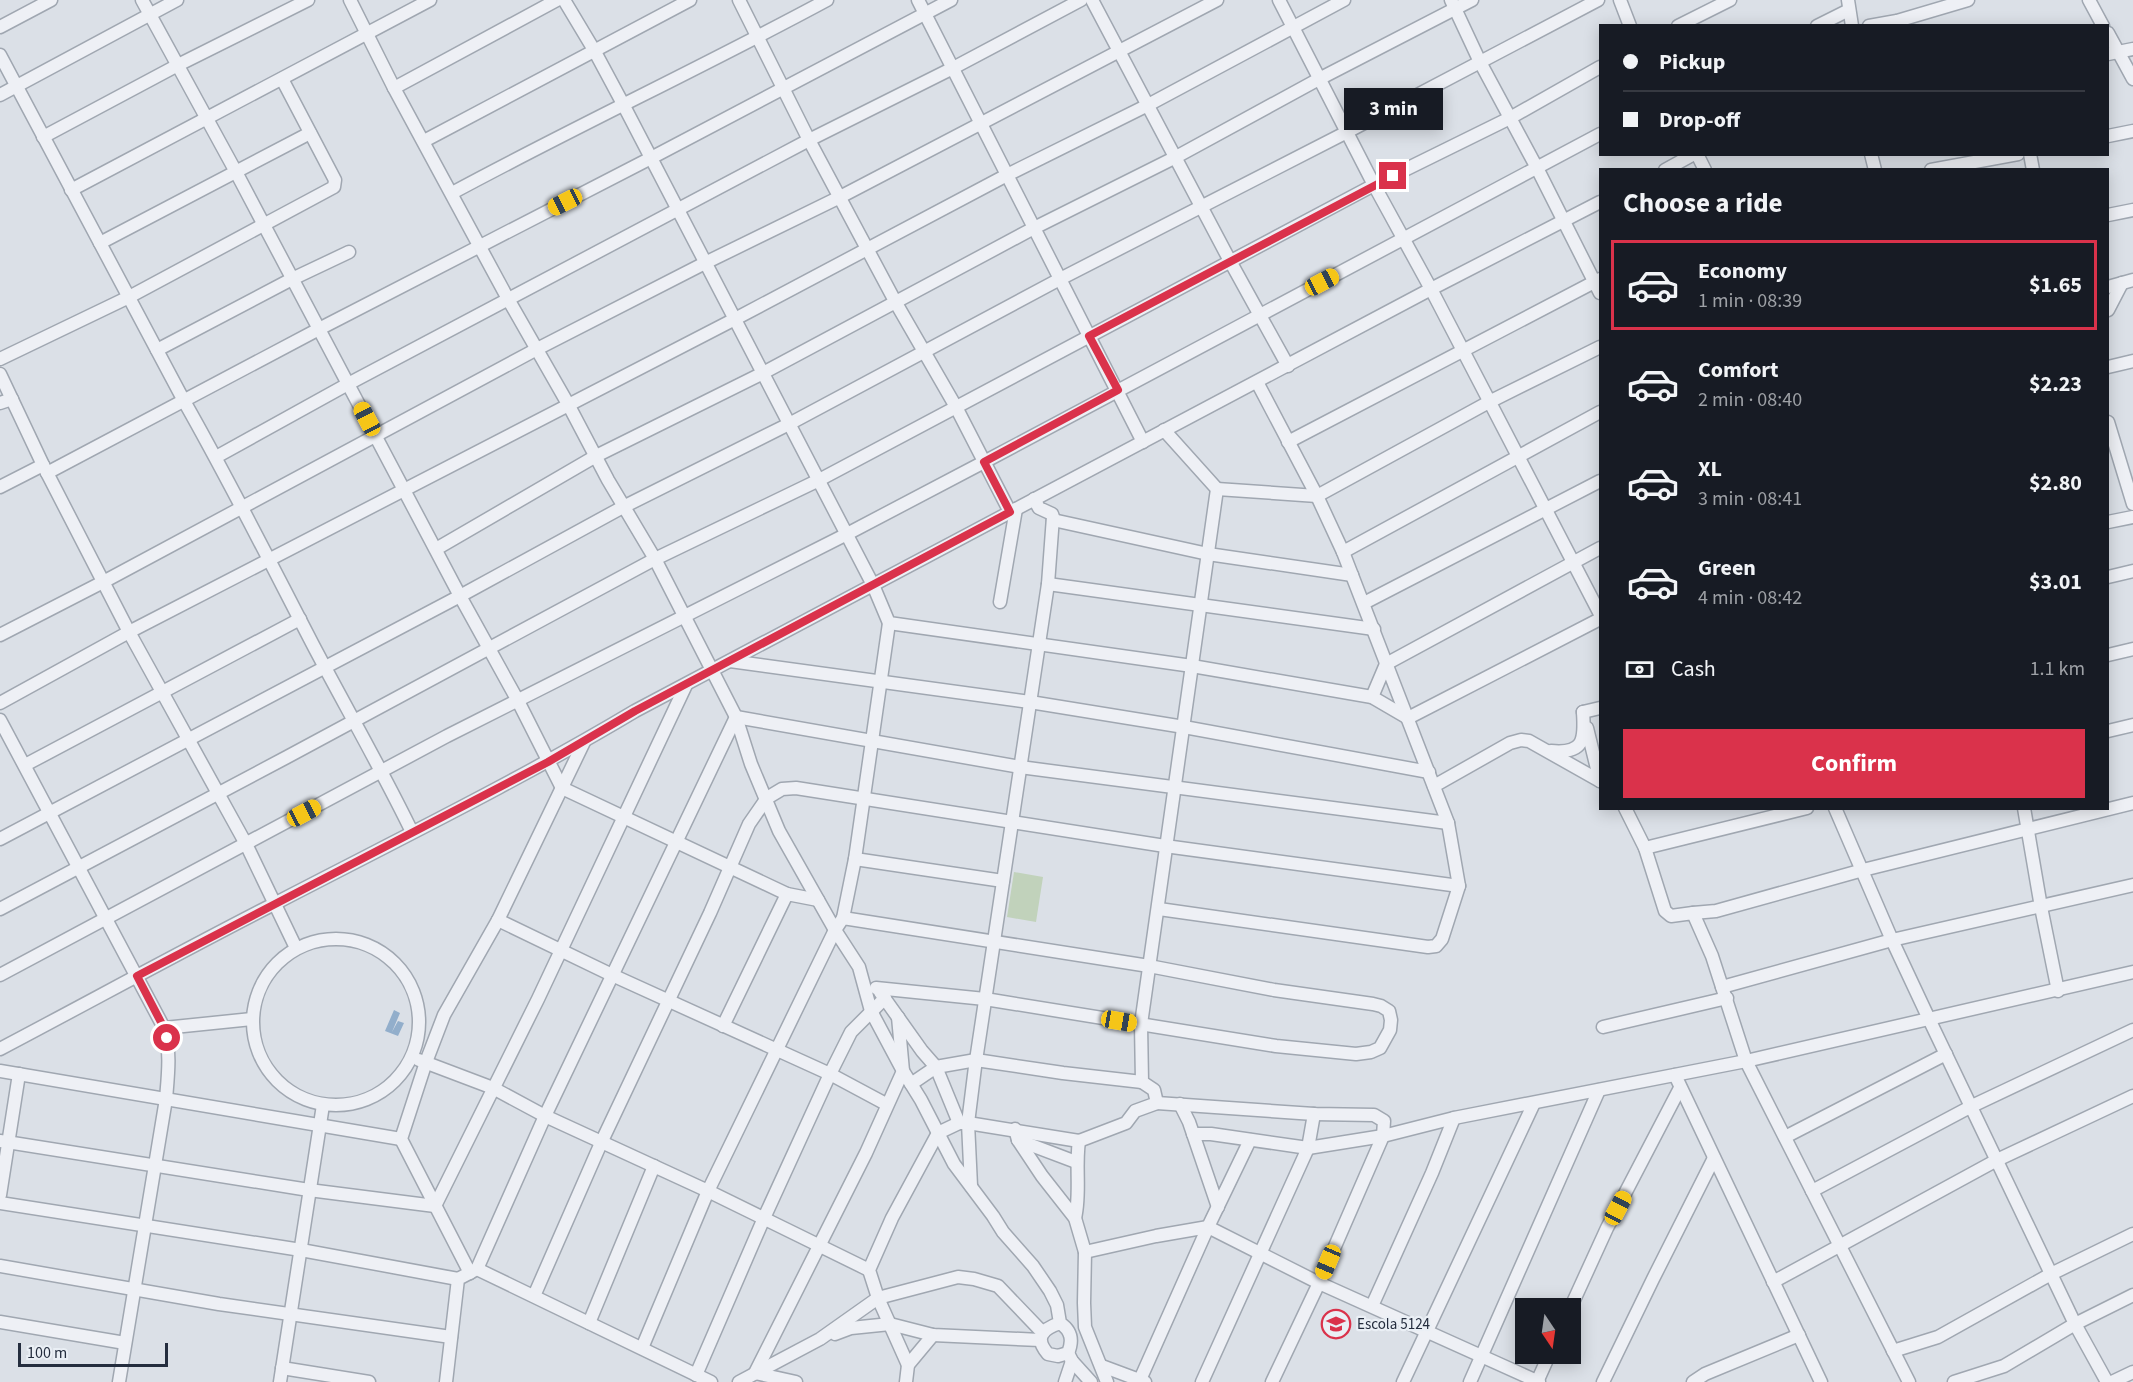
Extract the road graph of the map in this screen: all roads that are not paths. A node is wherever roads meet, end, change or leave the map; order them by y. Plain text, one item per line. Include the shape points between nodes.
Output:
1 (51, 0) edge
2 (142, 0) edge
3 (177, 0) edge
4 (308, 0) edge
5 (350, 0) edge
6 (430, 0) edge
7 (557, 0) edge
8 (564, 0) edge
9 (690, 0) edge
10 (739, 0) edge
11 (827, 0) edge
12 (918, 0) edge
13 (951, 0) edge
14 (1081, 0) edge
15 (1092, 0) edge
16 (1217, 0) edge
17 (1279, 0) edge
18 (1344, 0) edge
19 (1472, 0) edge
20 (1598, 0) edge
21 (1620, 0) edge
22 (1730, 0) edge
23 (1968, 0) edge
24 (2089, 0) edge
25 (1453, 4) edge
26 (1849, 5) edge
27 (925, 13) junction
28 (150, 15) junction
29 (1629, 24) edge
30 (1682, 24) edge
31 (1820, 24) edge
32 (1852, 24) edge
33 (1880, 24) edge
34 (2102, 24) edge
35 (0, 27) edge
36 (1293, 27) junction
37 (366, 34) junction
38 (2109, 37) edge
39 (758, 38) junction
40 (2133, 49) edge
41 (594, 50) junction
42 (1121, 51) junction
43 (2113, 53) edge
44 (0, 55) edge
45 (1480, 62) junction
46 (178, 65) junction
47 (953, 68) junction
48 (1599, 68) edge
49 (282, 79) junction
50 (1319, 79) junction
51 (2133, 80) edge
52 (16, 86) junction
53 (394, 87) junction
54 (783, 88) junction
55 (0, 95) edge
56 (622, 104) junction
57 (1148, 105) junction
58 (207, 118) junction
59 (1510, 118) junction
60 (981, 124) junction
61 (2133, 131) edge
62 (1347, 132) junction
63 (310, 133) junction
64 (1599, 135) edge
65 (2109, 136) edge
66 (43, 137) junction
67 (809, 140) junction
68 (424, 141) junction
69 (1691, 156) edge
70 (2007, 156) edge
71 (1176, 157) junction
72 (651, 158) junction
73 (1537, 168) junction
74 (1669, 168) edge
75 (1942, 168) edge
76 (236, 172) junction
77 (1007, 175) junction
78 (1374, 185) junction
79 (71, 190) junction
80 (452, 192) junction
81 (840, 197) junction
82 (1599, 203) edge
83 (1201, 206) junction
84 (2133, 210) edge
85 (677, 211) junction
86 (2109, 215) edge
87 (1564, 221) junction
88 (264, 225) junction
89 (1034, 228) junction
90 (1403, 238) junction
91 (100, 243) junction
92 (480, 245) junction
93 (868, 249) junction
94 (349, 252) dead end
95 (1230, 261) junction
96 (705, 263) junction
97 (292, 279) junction
98 (1060, 279) junction
99 (2127, 281) edge
100 (1599, 285) edge
101 (2109, 287) edge
102 (1431, 290) junction
103 (129, 297) junction
104 (508, 299) junction
105 (896, 303) junction
106 (2109, 308) edge
107 (1260, 315) junction
108 (735, 319) junction
109 (318, 329) junction
110 (1089, 336) junction
111 (1599, 347) edge
112 (537, 349) junction
113 (157, 350) junction
114 (1462, 352) junction
115 (925, 353) junction
116 (0, 359) edge
117 (2133, 361) edge
118 (1288, 366) junction
119 (2109, 367) edge
120 (0, 374) edge
121 (763, 374) junction
122 (1257, 382) junction
123 (348, 384) junction
124 (1118, 390) junction
125 (6, 401) edge
126 (184, 401) junction
127 (1489, 402) junction
128 (568, 404) junction
129 (956, 407) junction
130 (1599, 413) edge
131 (789, 424) junction
132 (1164, 430) junction
133 (2109, 431) edge
134 (376, 436) junction
135 (1143, 442) junction
136 (1288, 442) junction
137 (2111, 447) edge
138 (216, 456) junction
139 (596, 456) junction
140 (1518, 456) junction
141 (984, 462) junction
142 (2127, 464) edge
143 (45, 469) junction
144 (819, 480) junction
145 (1599, 482) edge
146 (0, 487) edge
147 (404, 489) junction
148 (1217, 489) junction
149 (1317, 496) junction
150 (1034, 499) junction
151 (2133, 504) edge
152 (242, 507) junction
153 (623, 507) junction
154 (1545, 509) junction
155 (1013, 511) junction
156 (2133, 517) edge
157 (1053, 520) junction
158 (2109, 522) edge
159 (847, 534) junction
160 (436, 549) junction
161 (1599, 549) edge
162 (1343, 552) junction
163 (1208, 554) junction
164 (655, 559) junction
165 (269, 560) junction
166 (1574, 562) junction
167 (2133, 571) edge
168 (1352, 575) junction
169 (2109, 578) edge
170 (105, 581) junction
171 (1047, 584) junction
172 (873, 585) junction
173 (460, 596) junction
174 (1000, 602) dead end
175 (1364, 603) junction
176 (1201, 604) junction
177 (1599, 612) edge
178 (684, 616) junction
179 (300, 620) junction
180 (1599, 620) edge
181 (889, 623) junction
182 (1374, 629) junction
183 (129, 632) junction
184 (0, 635) edge
185 (1038, 644) junction
186 (489, 649) junction
187 (2133, 649) edge
188 (2109, 655) edge
189 (730, 661) junction
190 (1386, 664) junction
191 (1192, 666) junction
192 (325, 667) junction
193 (712, 671) junction
194 (881, 682) junction
195 (686, 684) junction
196 (163, 692) junction
197 (1372, 697) junction
198 (518, 701) junction
199 (1029, 702) junction
200 (0, 703) edge
201 (1599, 708) edge
202 (1583, 712) junction
203 (736, 717) junction
204 (1408, 718) junction
205 (0, 720) edge
206 (355, 720) junction
207 (2133, 725) edge
208 (1184, 727) junction
209 (2109, 731) edge
210 (188, 738) junction
211 (1529, 741) junction
212 (584, 742) junction
213 (873, 742) junction
214 (548, 762) junction
215 (25, 765) junction
216 (1020, 767) junction
217 (383, 772) junction
218 (1429, 772) junction
219 (1599, 777) edge
220 (1599, 780) edge
221 (1434, 786) junction
222 (562, 788) junction
223 (1174, 789) junction
224 (218, 794) junction
225 (767, 798) junction
226 (863, 800) junction
227 (2133, 803) edge
228 (2109, 809) edge
229 (1626, 810) edge
230 (1799, 810) edge
231 (1836, 810) edge
232 (2024, 810) edge
233 (2104, 810) edge
234 (49, 811) junction
235 (622, 816) junction
236 (1012, 823) junction
237 (1448, 823) junction
238 (2028, 828) junction
239 (412, 832) junction
240 (0, 838) edge
241 (675, 842) junction
242 (246, 844) junction
243 (1165, 846) junction
244 (1645, 848) junction
245 (855, 860) junction
246 (78, 867) junction
247 (729, 868) junction
248 (1863, 870) junction
249 (1003, 881) junction
250 (2133, 885) edge
251 (1459, 886) junction
252 (787, 894) junction
253 (818, 900) junction
254 (275, 903) junction
255 (2041, 907) junction
256 (0, 909) edge
257 (1159, 909) junction
258 (1693, 913) junction
259 (843, 918) junction
260 (106, 919) junction
261 (498, 920) junction
262 (835, 930) junction
263 (1892, 940) junction
264 (994, 943) junction
265 (296, 948) junction
266 (561, 950) junction
267 (859, 966) junction
268 (1149, 966) junction
269 (2133, 972) edge
270 (0, 975) edge
271 (612, 975) junction
272 (137, 976) junction
273 (876, 988) junction
274 (2058, 991) junction
275 (1725, 993) junction
276 (885, 998) junction
277 (986, 999) junction
278 (669, 1000) junction
279 (871, 1011) junction
280 (898, 1017) junction
281 (252, 1019) junction
282 (1929, 1019) junction
283 (1141, 1024) junction
284 (723, 1026) junction
285 (1604, 1027) dead end
286 (164, 1028) junction
287 (2133, 1030) edge
288 (1, 1046) edge
289 (777, 1050) junction
290 (1946, 1054) junction
291 (412, 1058) junction
292 (976, 1060) junction
293 (1746, 1061) junction
294 (426, 1062) junction
295 (936, 1067) junction
296 (0, 1071) edge
297 (903, 1071) junction
298 (19, 1074) junction
299 (830, 1074) junction
300 (1675, 1075) junction
301 (1142, 1082) junction
302 (911, 1084) junction
303 (493, 1088) junction
304 (1680, 1088) junction
305 (1599, 1090) junction
306 (2133, 1096) edge
307 (166, 1099) junction
308 (1157, 1103) junction
309 (1534, 1103) junction
310 (323, 1104) junction
311 (886, 1104) junction
312 (1180, 1104) junction
313 (1972, 1106) junction
314 (1314, 1114) junction
315 (545, 1116) junction
316 (1454, 1118) junction
317 (964, 1123) junction
318 (319, 1125) junction
319 (938, 1133) junction
320 (1016, 1134) junction
321 (1193, 1134) junction
322 (1383, 1136) junction
323 (1785, 1137) junction
324 (401, 1139) junction
325 (1250, 1140) junction
326 (4, 1141) edge
327 (1079, 1141) junction
328 (601, 1143) junction
329 (1308, 1148) junction
330 (1714, 1158) junction
331 (1998, 1160) junction
332 (1076, 1162) junction
333 (155, 1165) junction
334 (654, 1166) junction
335 (971, 1187) junction
336 (309, 1190) junction
337 (708, 1191) junction
338 (1812, 1191) junction
339 (0, 1195) edge
340 (0, 1203) edge
341 (435, 1206) junction
342 (1218, 1208) junction
343 (764, 1218) junction
344 (1075, 1218) junction
345 (146, 1224) junction
346 (1208, 1227) junction
347 (2133, 1234) edge
348 (1840, 1245) junction
349 (817, 1246) junction
350 (301, 1250) junction
351 (1085, 1252) junction
352 (1261, 1255) junction
353 (0, 1266) edge
354 (869, 1270) junction
355 (473, 1271) junction
356 (2051, 1274) junction
357 (458, 1279) junction
358 (1773, 1281) junction
359 (1319, 1283) junction
360 (134, 1288) junction
361 (2133, 1295) edge
362 (534, 1296) junction
363 (878, 1298) junction
364 (1575, 1298) edge
365 (1372, 1306) junction
366 (291, 1313) junction
367 (0, 1322) edge
368 (589, 1323) junction
369 (1060, 1323) junction
370 (890, 1324) junction
371 (2075, 1324) junction
372 (1426, 1332) junction
373 (933, 1335) junction
374 (1799, 1335) junction
375 (1042, 1336) junction
376 (451, 1337) junction
377 (820, 1339) junction
378 (125, 1343) junction
379 (642, 1348) junction
380 (1893, 1351) junction
381 (1483, 1356) junction
382 (1070, 1357) junction
383 (1545, 1364) edge
384 (908, 1365) junction
385 (1102, 1366) junction
386 (282, 1368) junction
387 (2133, 1372) edge
388 (755, 1373) junction
389 (696, 1375) junction
390 (1141, 1381) edge
391 (119, 1382) edge
392 (280, 1382) edge
393 (369, 1382) edge
394 (446, 1382) edge
395 (711, 1382) edge
396 (739, 1382) edge
397 (792, 1382) edge
398 (906, 1382) edge
399 (1065, 1382) edge
400 (1091, 1382) edge
401 (1107, 1382) edge
402 (1202, 1382) edge
403 (1272, 1382) edge
404 (1403, 1382) edge
405 (1470, 1382) edge
406 (1538, 1382) edge
407 (1603, 1382) edge
408 (1693, 1382) edge
409 (1821, 1382) edge
410 (1909, 1382) edge
411 (1954, 1382) edge
412 (2107, 1382) edge
413 (2112, 1382) edge

1 - 35 street
2 - 28 street
3 - 28 street
4 - 46 street
5 - 37 street
6 - 37 street
7 - 53 street
8 - 41 street
9 - 41 street
10 - 39 street
11 - 39 street
12 - 27 street
13 - 27 street
14 - 47 street
15 - 42 street
16 - 42 street
17 - 36 street
18 - 36 street
19 - 25 street
20 - 45 street
21 - 29 street
22 - 30 street
23 - 33 street
24 - 34 street
25 - 45 street
25 - 50 street
26 - 31 street
26 - 32 street
27 - 47 street
27 - 54 street
28 - 46 street
28 - 52 street
36 - 50 street
36 - 57 street
37 - 49 street
37 - 53 street
38 - 43 street
39 - 54 street
39 - 56 street
40 - 43 street
41 - 56 street
41 - 68 street
42 - 57 street
42 - 60 street
43 - 51 street
44 - 52 street
45 - 59 street
45 - 62 street
46 - 58 street
46 - 66 street
47 - 60 street
47 - 67 street
48 - 59 street
49 - 58 street
49 - 63 street
50 - 62 street
50 - 71 street
52 - 55 street
52 - 66 street
53 - 68 street
54 - 67 street
54 - 72 street
56 - 72 street
56 - 80 street
57 - 71 street
57 - 77 street
58 - 76 street
58 - 79 street
59 - 73 street
59 - 78 street
60 - 77 street
60 - 81 street
61 - 65 street
62 - 78 street
62 - 83 street
63 - 76 street
63 - 88 street via 335,180 334,188
64 - 73 street
66 - 79 street
67 - 81 street
67 - 85 street
68 - 80 street
69 - 74 street
70 - 75 street
71 - 83 street
71 - 89 street
72 - 85 street
72 - 92 street
73 - 87 street
73 - 90 street
76 - 88 street
76 - 91 street
77 - 89 street
77 - 93 street
78 - 90 street
78 - 95 street
79 - 91 street
80 - 92 street
81 - 93 street
81 - 96 street
82 - 87 street
83 - 95 street
83 - 98 street
84 - 86 street
85 - 96 street
85 - 104 street
87 - 100 street
87 - 102 street
88 - 97 street
88 - 103 street
89 - 98 street
89 - 105 street
90 - 102 street
90 - 107 street
91 - 103 street
92 - 104 street
92 - 109 street
93 - 105 street
93 - 108 street
94 - 97 street
95 - 107 street
95 - 110 street
96 - 108 street
96 - 112 street
97 - 109 street
97 - 113 street
98 - 110 street
98 - 115 street
99 - 101 street
99 - 106 street
100 - 114 street
102 - 114 street
102 - 118 street
103 - 113 street
103 - 116 street
104 - 112 street
104 - 123 street
105 - 115 street
105 - 121 street
107 - 118 street
107 - 124 street
108 - 121 street
108 - 128 street
109 - 123 street
109 - 126 street
110 - 124 street
110 - 129 street
111 - 127 street
112 - 128 street
112 - 134 street
113 - 126 street
114 - 127 street
114 - 136 street
115 - 129 street
115 - 131 street
117 - 119 street
118 - 122 street
120 - 125 street
121 - 131 street
121 - 139 street
122 - 132 street
122 - 136 street
123 - 134 street
123 - 138 street
124 - 135 street
124 - 141 street
125 - 143 street
126 - 138 street
126 - 143 street
127 - 140 street
127 - 149 street
128 - 139 street
128 - 147 street
129 - 141 street
129 - 144 street
130 - 140 street
131 - 144 street
131 - 153 street
132 - 135 street
132 - 148 street
133 - 137 street
134 - 147 street
134 - 152 street
135 - 150 street
136 - 149 street
137 - 142 street
138 - 152 street
139 - 153 street
139 - 160 street
140 - 154 street
140 - 162 street
141 - 155 street
141 - 159 street
142 - 151 street
143 - 146 street
143 - 170 street
144 - 159 street
144 - 164 street
145 - 154 street
147 - 160 street
147 - 165 street
148 - 149 street
148 - 163 street
149 - 162 street
150 - 155 street
150 - 157 street via 1039,508 1053,514
152 - 165 street
152 - 170 street
153 - 164 street
153 - 173 street
154 - 166 street
154 - 175 street
155 - 172 street
155 - 174 street
156 - 158 street
157 - 163 street
157 - 171 street
159 - 172 street
159 - 178 street
160 - 173 street
161 - 166 street
162 - 168 street
163 - 168 street
163 - 176 street
164 - 178 street
164 - 186 street
165 - 179 street
165 - 183 street
166 - 177 street
166 - 190 street
167 - 169 street
168 - 175 street
170 - 183 street
170 - 184 street
171 - 176 street
171 - 185 street
172 - 181 street
172 - 189 street
173 - 186 street
173 - 192 street
175 - 182 street
176 - 182 street
176 - 191 street
178 - 193 street
178 - 198 street
179 - 192 street
179 - 196 street
180 - 204 street
181 - 185 street
181 - 194 street
182 - 190 street
183 - 196 street
183 - 200 street
185 - 191 street
185 - 199 street
186 - 198 street
186 - 206 street
187 - 188 street
189 - 193 street
189 - 194 street
190 - 197 street
190 - 204 street
191 - 197 street
191 - 208 street
192 - 206 street
192 - 210 street
193 - 195 street
193 - 203 street
194 - 199 street
194 - 213 street
195 - 212 street
195 - 235 street
196 - 210 street
196 - 215 street
197 - 204 street
198 - 214 street
198 - 217 street
199 - 208 street
199 - 216 street
201 - 202 street
202 - 211 street via 1584,734 1574,750 1551,751
202 - 219 street
203 - 213 street
203 - 225 street
203 - 241 street
204 - 218 street
205 - 215 street
206 - 217 street
206 - 224 street
207 - 209 street
208 - 218 street
208 - 223 street
210 - 224 street
210 - 234 street
211 - 220 street
211 - 221 street via 1510,743
212 - 214 street
212 - 222 street
213 - 216 street
213 - 226 street
214 - 222 street
214 - 239 street
215 - 234 street
216 - 223 street
216 - 236 street
217 - 239 street
217 - 242 street
218 - 221 street
221 - 237 street
222 - 235 street
222 - 261 street
223 - 237 street
223 - 243 street
224 - 242 street
224 - 246 street
225 - 226 street via 782,789 796,788
225 - 247 street
225 - 253 street via 779,831
226 - 236 street
226 - 245 street
227 - 228 street
229 - 244 street
230 - 244 street
231 - 248 street
232 - 238 street
233 - 238 street
234 - 240 street
234 - 246 street
235 - 241 street
235 - 266 street
236 - 243 street
236 - 249 street
237 - 251 street
238 - 248 street
238 - 255 street
239 - 254 street
241 - 247 street
241 - 271 street
242 - 254 street
242 - 260 street
243 - 251 street
243 - 257 street
244 - 258 street via 1665,911 1671,916
245 - 249 street
245 - 259 street
246 - 256 street
246 - 260 street
247 - 252 street
247 - 278 street
248 - 258 street via 1716,911
248 - 263 street
249 - 264 street
250 - 255 street
251 - 257 street via 1442,939 1436,946 1428,947
252 - 253 street
252 - 284 street
253 - 262 street
254 - 265 street
254 - 272 street
255 - 263 street
255 - 274 street
257 - 268 street
258 - 275 street
259 - 262 street
259 - 264 street
260 - 270 street
260 - 272 street
261 - 266 street
261 - 294 street via 444,1015
262 - 267 street
262 - 289 street
263 - 275 street
263 - 282 street
264 - 268 street
264 - 277 street
265 - 281 street via 276,964 260,985
265 - 291 street via 321,940 347,939 373,946 394,961 410,982 419,1007 419,1033
266 - 271 street
266 - 303 street
267 - 273 street
267 - 279 street
268 - 283 street
268 - 283 street via 1381,1006 1389,1011 1390,1030 1380,1048 1356,1054 1276,1046
269 - 274 street
271 - 278 street
271 - 315 street
272 - 286 street
272 - 288 street
273 - 276 street
273 - 277 street
274 - 282 street
275 - 285 street
275 - 293 street
276 - 279 street
276 - 280 street
277 - 283 street
277 - 292 street
278 - 284 street
278 - 328 street
279 - 297 street
279 - 299 street via 851,1032
280 - 295 street
280 - 297 street
281 - 286 street
281 - 310 street via 261,1061 277,1082 298,1097
282 - 290 street
282 - 293 street
283 - 301 street
284 - 289 street
286 - 307 street via 169,1053
287 - 313 street
289 - 299 street
289 - 337 street
290 - 313 street
290 - 323 street
291 - 294 street
291 - 310 street via 400,1076 365,1100
292 - 295 street
292 - 301 street
292 - 317 street
293 - 300 street
293 - 323 street
294 - 303 street
294 - 324 street
295 - 302 street
295 - 317 street via 948,1101
296 - 298 street
297 - 302 street
297 - 311 street
298 - 307 street
298 - 326 street
299 - 311 street
299 - 343 street
300 - 304 street
300 - 305 street
301 - 308 street via 1154,1090
302 - 319 street
303 - 315 street
303 - 341 street
304 - 330 street
304 - 364 street
305 - 309 street
305 - 381 street
306 - 331 street
307 - 318 street
307 - 333 street
308 - 312 street
308 - 327 street via 1135,1112 1126,1123
309 - 316 street
309 - 372 street
310 - 318 street
311 - 349 street via 866,1153
312 - 314 street
312 - 321 street
313 - 331 street
313 - 338 street
314 - 322 street via 1380,1117
314 - 329 street
315 - 328 street
315 - 355 street
316 - 322 street
316 - 365 street
317 - 319 street
317 - 320 street
317 - 335 street
318 - 324 street
318 - 336 street
319 - 335 street
319 - 354 street
320 - 327 street
320 - 332 street
320 - 344 street
321 - 325 street
321 - 342 street
322 - 329 street
322 - 359 street
323 - 338 street
324 - 341 street
325 - 329 street
325 - 342 street
326 - 333 street
326 - 339 street
327 - 332 street
328 - 334 street
328 - 362 street
329 - 352 street
330 - 358 street
330 - 407 street
331 - 348 street
331 - 356 street
332 - 344 street via 1079,1201
333 - 336 street
333 - 345 street
334 - 337 street
334 - 368 street
335 - 369 street via 1033,1266 1057,1305
336 - 341 street
336 - 350 street
337 - 343 street
337 - 379 street
338 - 348 street
340 - 345 street
341 - 355 street
342 - 346 street
343 - 349 street
343 - 389 street
344 - 351 street
345 - 350 street
345 - 360 street
346 - 351 street
346 - 352 street
346 - 390 street
347 - 356 street
348 - 358 street
348 - 380 street
349 - 354 street
349 - 388 street
350 - 357 street
350 - 366 street
351 - 385 street via 1085,1327
352 - 359 street
352 - 402 street
353 - 360 street
354 - 363 street
355 - 357 street
355 - 362 street
356 - 371 street
356 - 380 street via 1938,1337
357 - 376 street
358 - 374 street
359 - 365 street
359 - 403 street
360 - 366 street
360 - 378 street
361 - 371 street
362 - 368 street
363 - 370 street
363 - 375 street via 937,1281 974,1279 998,1286
363 - 377 street
365 - 372 street
366 - 376 street
366 - 386 street
367 - 378 street
368 - 379 street
369 - 375 street
369 - 382 street via 1071,1335
370 - 373 street
370 - 377 street via 850,1328
370 - 384 street
371 - 411 street via 2004,1366
371 - 412 street
372 - 381 street
372 - 404 street
373 - 375 street
373 - 384 street
374 - 408 street
374 - 409 street
375 - 382 street via 1042,1348 1048,1354
376 - 394 street
377 - 388 street
378 - 391 street
379 - 389 street
380 - 410 street
381 - 405 street
381 - 406 street
382 - 399 street
382 - 400 street
383 - 406 street
384 - 398 street
385 - 390 street
385 - 401 street
386 - 392 street
386 - 393 street
387 - 413 street
388 - 396 street
388 - 397 street
389 - 395 street

